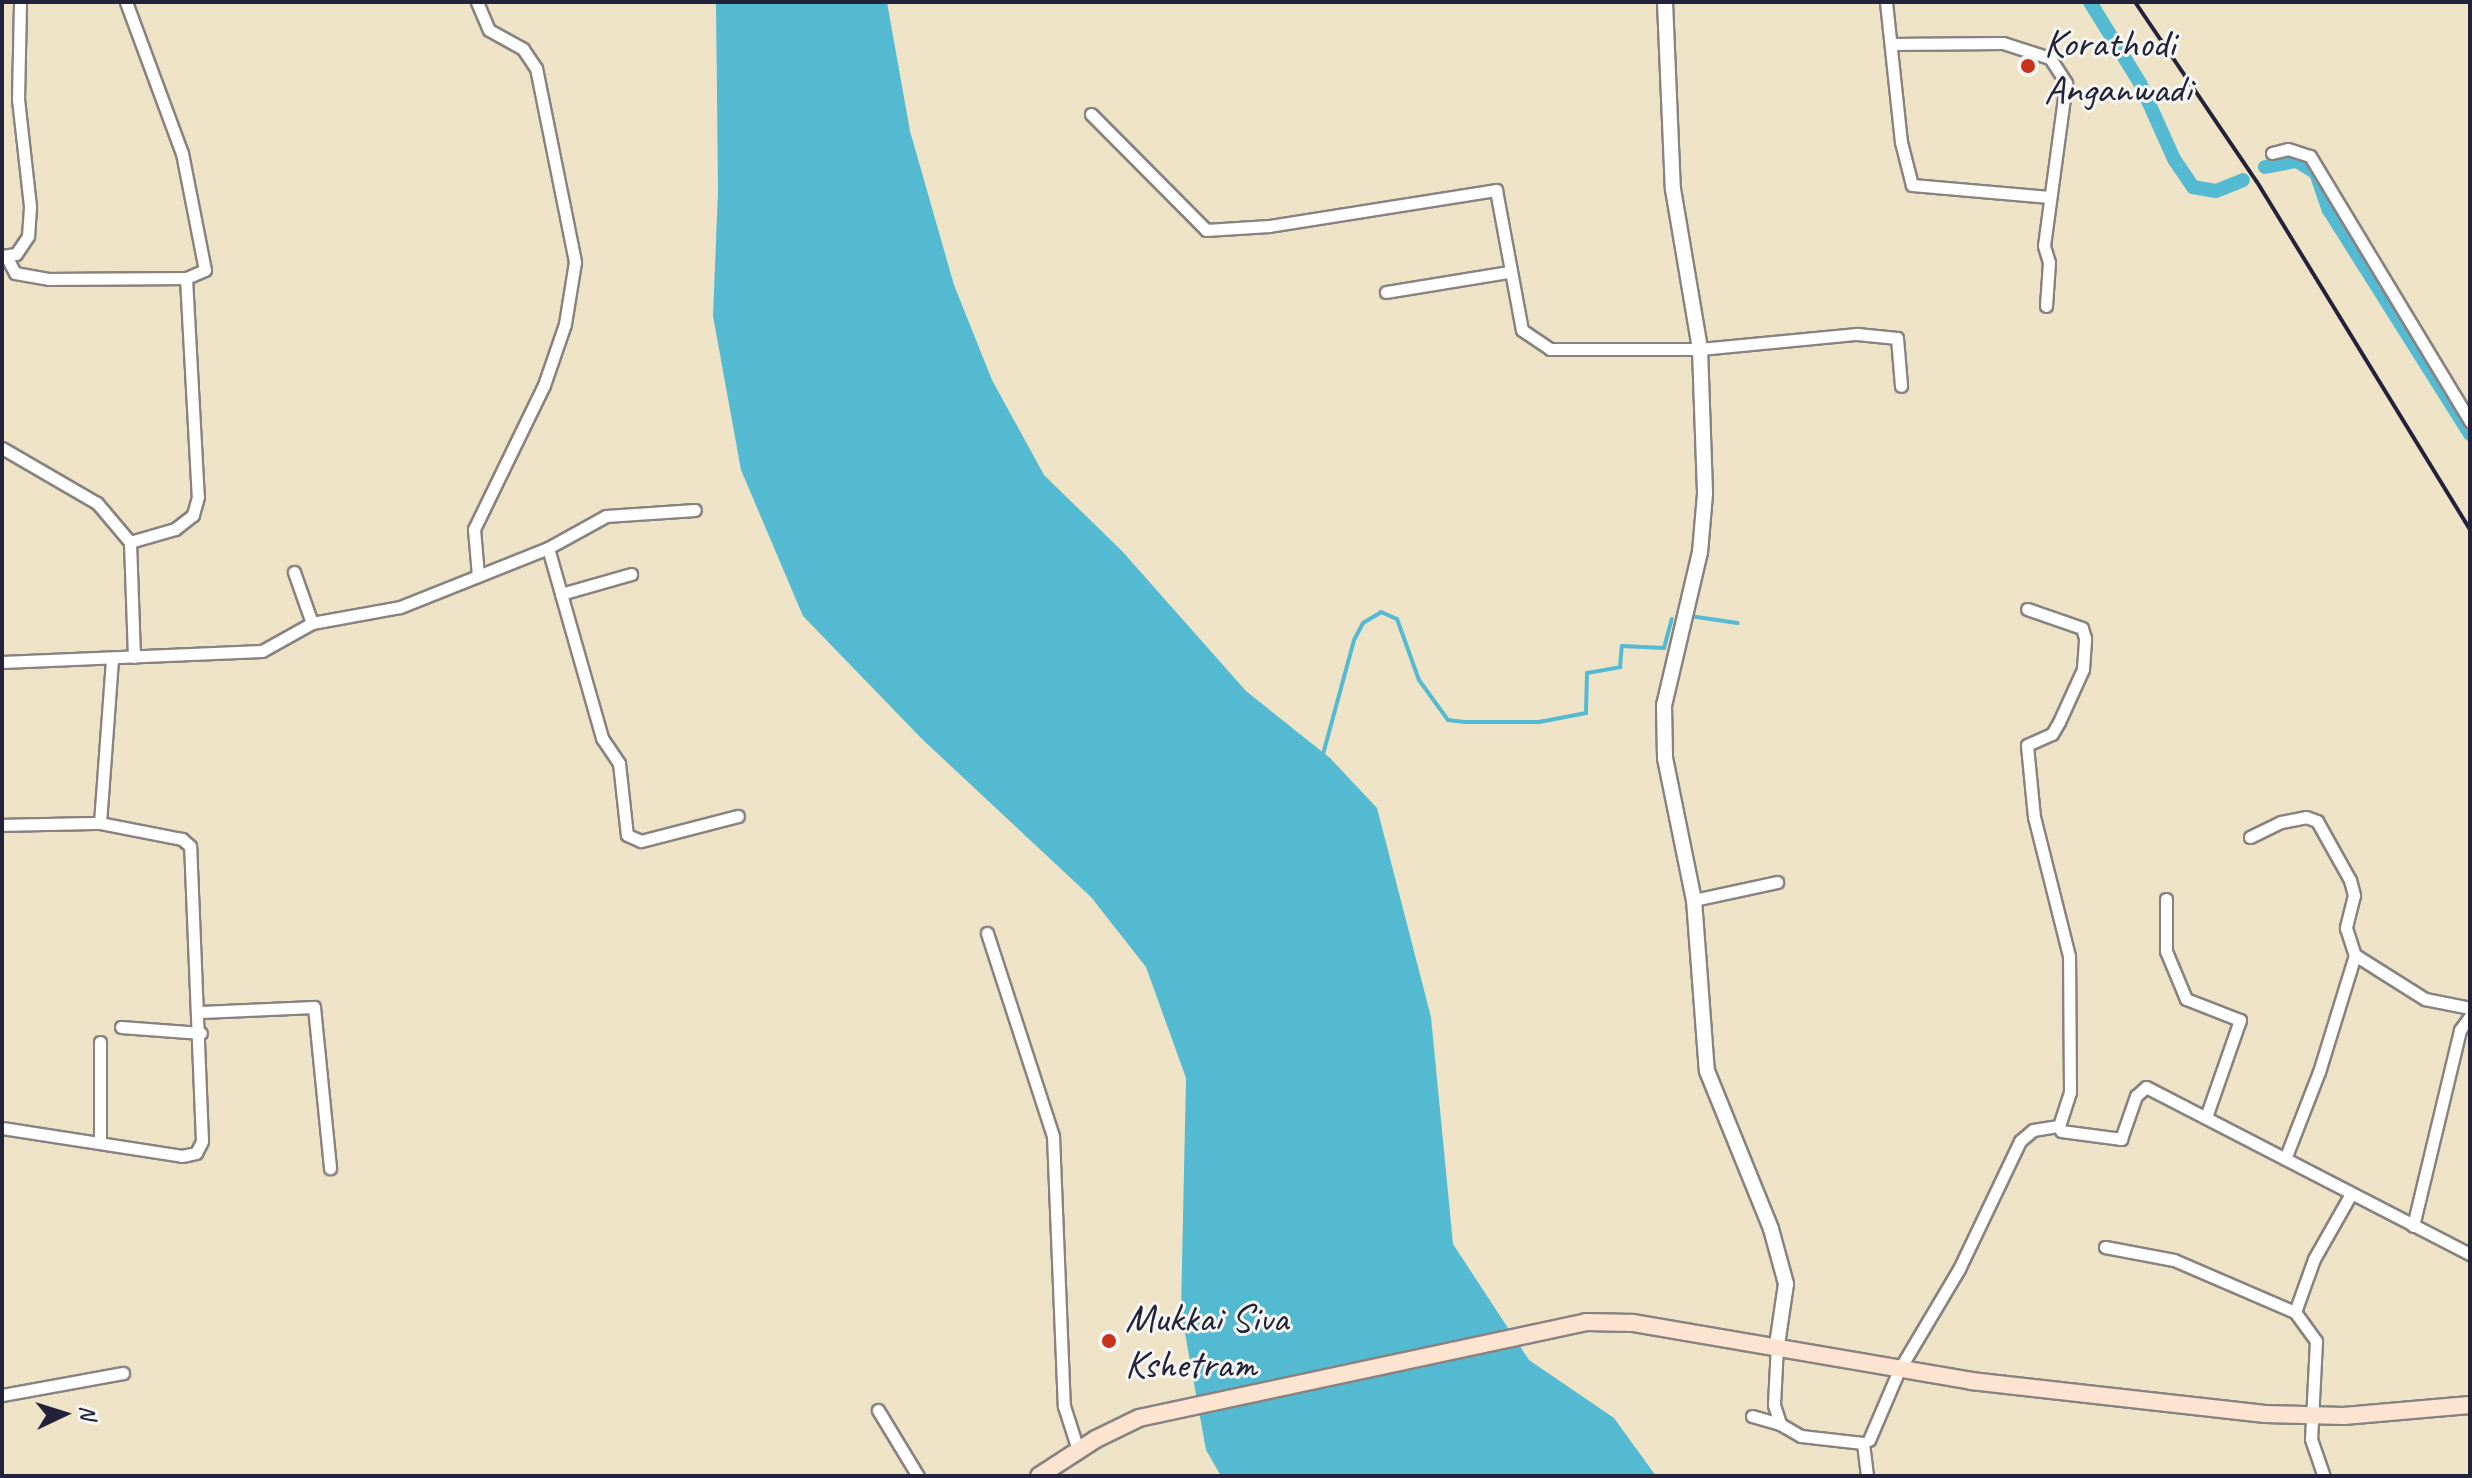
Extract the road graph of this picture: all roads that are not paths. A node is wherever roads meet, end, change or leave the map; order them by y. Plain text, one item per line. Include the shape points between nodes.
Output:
1 (20, 2) edge
2 (126, 2) edge
3 (477, 2) edge
4 (1665, 2) edge
5 (1886, 2) edge
6 (1891, 44) junction
7 (1091, 114) dead end
8 (2272, 153) dead end
9 (2049, 197) junction
10 (4, 256) edge
11 (1508, 272) junction
12 (186, 278) junction
13 (1386, 292) dead end
14 (2046, 306) dead end
15 (1700, 349) junction
16 (1901, 386) dead end
17 (2470, 421) edge
18 (2, 448) edge
19 (695, 510) dead end
20 (130, 542) junction
21 (548, 548) junction
22 (294, 572) dead end
23 (631, 574) dead end
24 (478, 576) junction
25 (561, 594) junction
26 (2027, 609) dead end
27 (312, 623) junction
28 (134, 657) junction
29 (112, 658) junction
30 (2, 662) edge
31 (738, 816) dead end
32 (100, 823) junction
33 (2, 825) edge
34 (2250, 837) dead end
35 (1777, 882) dead end
36 (2166, 899) dead end
37 (1694, 900) junction
38 (987, 933) dead end
39 (2355, 955) junction
40 (2470, 1008) edge
41 (201, 1012) junction
42 (2470, 1016) edge
43 (121, 1027) dead end
44 (201, 1033) junction
45 (100, 1042) dead end
46 (2206, 1117) junction
47 (2, 1128) edge
48 (2061, 1131) dead end
49 (100, 1142) junction
50 (2285, 1159) junction
51 (330, 1168) dead end
52 (2351, 1194) junction
53 (2413, 1226) junction
54 (2105, 1247) dead end
55 (2470, 1254) edge
56 (2295, 1312) junction
57 (1777, 1345) junction
58 (1899, 1370) junction
59 (123, 1373) dead end
60 (2, 1395) edge
61 (2470, 1405) edge
62 (878, 1410) dead end
63 (2312, 1415) junction
64 (1752, 1416) dead end
65 (1780, 1424) junction
66 (1869, 1440) dead end
67 (1078, 1450) junction
68 (918, 1476) edge
69 (1039, 1476) edge
70 (1867, 1476) edge
71 (2324, 1476) edge

1 - 10 street via 16,62 30,206 28,236 16,254
2 - 12 street via 182,153 205,257 205,270
3 - 24 street via 489,30 523,49 536,68 575,262 565,324 544,385 474,529
4 - 15 street via 1673,189
5 - 6 street
6 - 9 street via 1901,142 1912,185
6 - 9 street via 2003,43 2050,58 2066,83 2067,102
7 - 11 street via 1206,230 1269,226 1496,190
8 - 17 street via 2288,149 2310,156
9 - 14 street
10 - 12 street via 15,273 49,279
11 - 13 street
11 - 15 street via 1522,330 1550,349
12 - 20 street via 198,497 193,515 175,529
15 - 16 street via 1857,334 1897,338
15 - 37 street via 1705,494 1700,552 1664,705 1665,758
18 - 20 street via 97,503
19 - 21 street via 606,516
20 - 28 street
21 - 24 street
21 - 25 street
22 - 27 street
23 - 25 street
24 - 27 street via 400,607
25 - 31 street via 602,738 619,763 627,835 641,841
26 - 58 street via 2082,628 2085,638 2083,669 2059,722 2052,734 2027,745 2034,817 2069,956 2070,1092 2059,1126 2033,1130 2020,1141 1959,1269
27 - 28 street via 262,651
28 - 29 street
29 - 30 street
29 - 32 street
32 - 33 street
32 - 41 street via 182,839 190,846
34 - 39 street via 2281,822 2306,817 2317,821 2350,880 2354,895 2346,928
35 - 37 street
36 - 46 street via 2166,951 2186,999 2240,1020
37 - 57 street via 1707,1071 1771,1229 1786,1284
38 - 67 street via 1053,1136 1064,1406
39 - 40 street via 2425,999
39 - 50 street
41 - 44 street
41 - 51 street via 314,1007
42 - 53 street via 2460,1030
43 - 44 street
44 - 49 street via 202,1141 196,1153 182,1156
45 - 49 street
46 - 48 street via 2146,1087 2136,1096 2121,1139
46 - 50 street
47 - 49 street
50 - 52 street
52 - 53 street
52 - 56 street via 2314,1259
53 - 55 street
54 - 56 street via 2174,1260
56 - 63 street via 2316,1341
57 - 58 main road
57 - 65 street via 1774,1405
57 - 67 main road via 1633,1323 1586,1322 1139,1418
58 - 63 main road via 2250,1413
58 - 66 street
59 - 60 street
61 - 63 main road
62 - 68 street
63 - 71 street via 2311,1439
64 - 65 street
65 - 70 street via 1801,1436 1863,1443
67 - 69 main road

